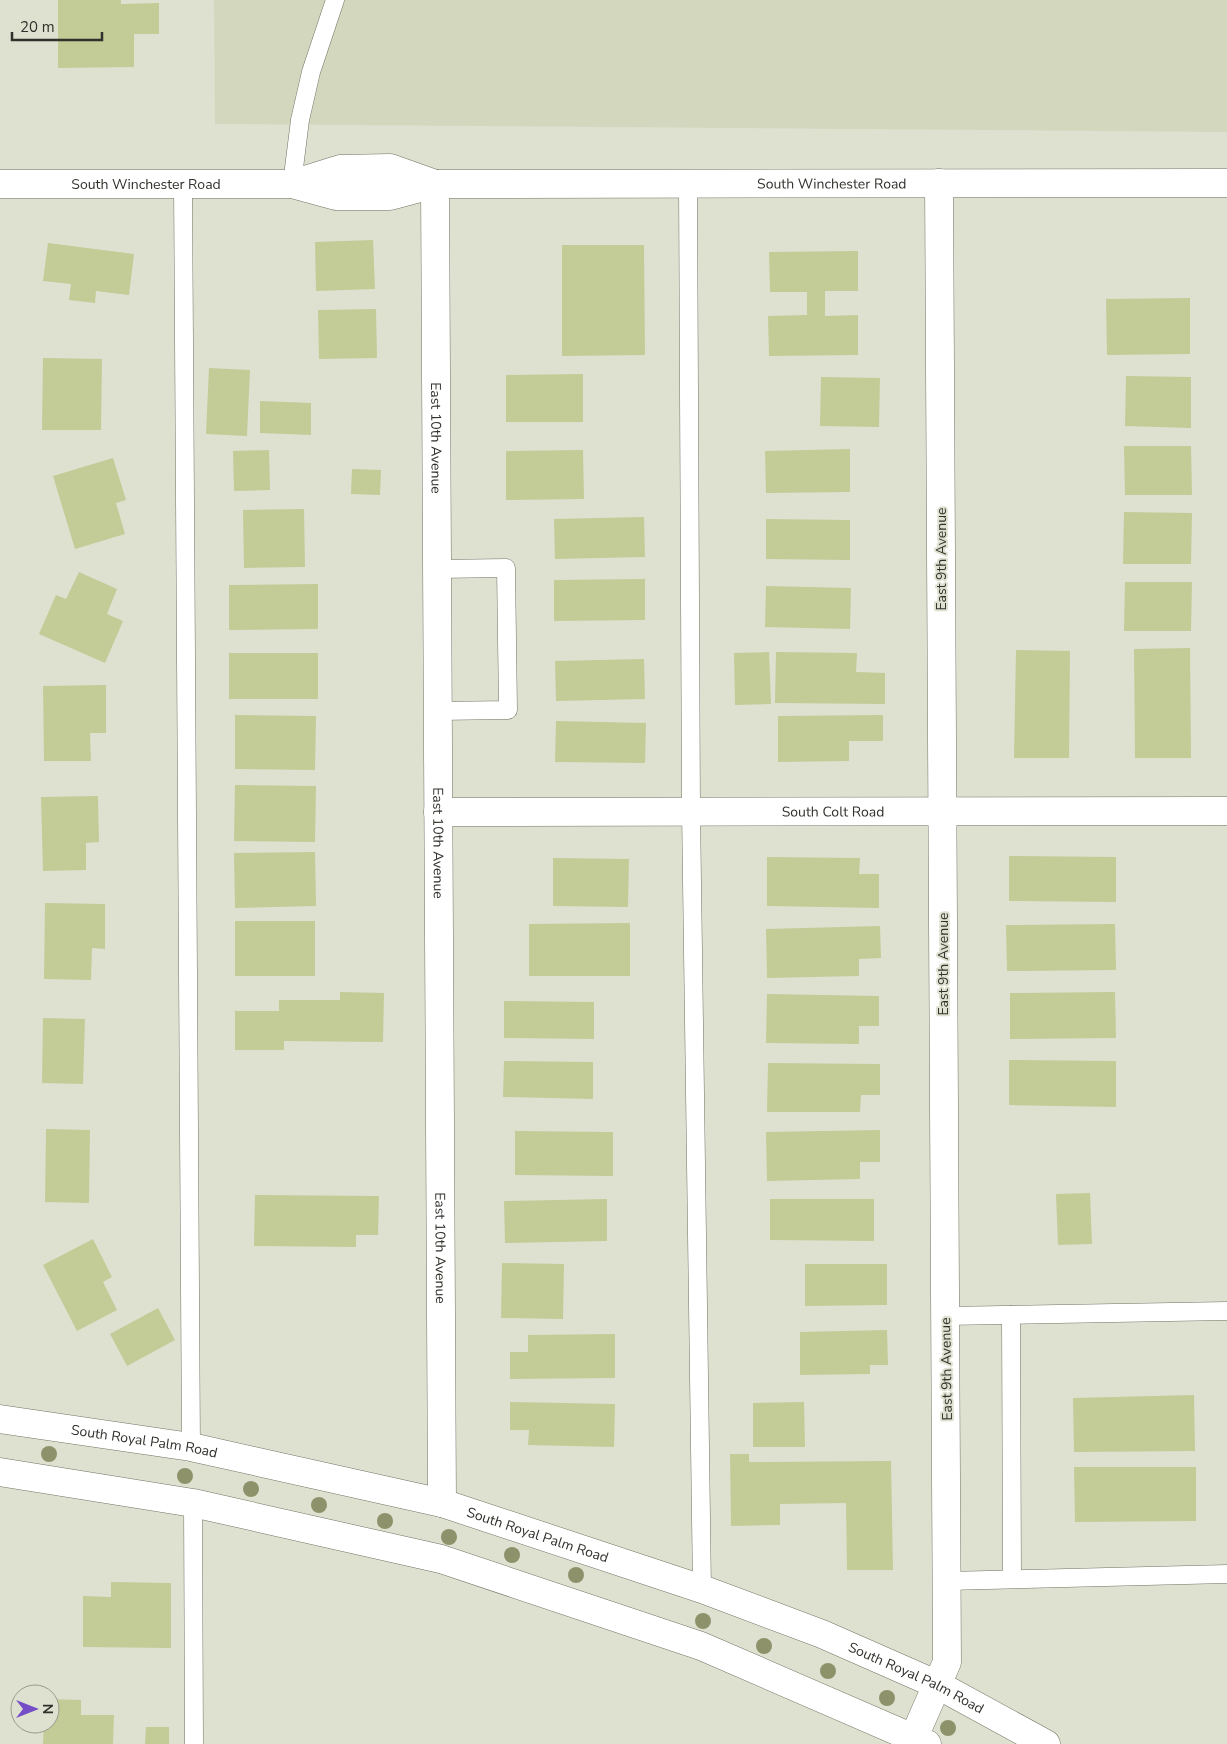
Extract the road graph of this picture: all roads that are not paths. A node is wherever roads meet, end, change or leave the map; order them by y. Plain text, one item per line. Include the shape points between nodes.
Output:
1 (335, 0) edge
2 (688, 183) junction
3 (939, 183) junction
4 (1227, 183) edge
5 (0, 184) edge
6 (183, 184) junction
7 (292, 184) junction
8 (436, 184) junction
9 (437, 569) junction
10 (438, 711) junction
11 (692, 810) junction
12 (942, 811) junction
13 (1227, 811) edge
14 (438, 812) junction
15 (1227, 1311) edge
16 (1011, 1315) junction
17 (945, 1316) junction
18 (0, 1419) edge
19 (191, 1447) junction
20 (0, 1472) edge
21 (193, 1503) junction
22 (442, 1503) junction
23 (1227, 1574) edge
24 (1012, 1579) junction
25 (947, 1581) junction
26 (702, 1588) junction
27 (938, 1685) junction
28 (921, 1740) edge
29 (194, 1744) edge
30 (1046, 1744) edge

1 - 7 lane via 311,72 300,120
2 - 3 street, South Winchester Road
2 - 8 street, South Winchester Road
2 - 11 lane
3 - 4 street, South Winchester Road
3 - 12 street, East 9th Avenue
5 - 6 street, South Winchester Road
6 - 7 street, South Winchester Road
6 - 19 lane
7 - 8 street, South Winchester Road via 340,169 390,168
8 - 9 street, East 10th Avenue
9 - 10 street, East 10th Avenue
9 - 10 lane via 506,568 508,710
10 - 14 street, East 10th Avenue
11 - 12 street, South Colt Road
11 - 14 street, South Colt Road
11 - 26 lane
12 - 13 street, South Colt Road
12 - 17 street, East 9th Avenue
14 - 22 street, East 10th Avenue
15 - 16 lane
16 - 17 lane
16 - 24 lane
17 - 25 street, East 9th Avenue
18 - 19 street, South Royal Palm Road
19 - 22 street, South Royal Palm Road
20 - 21 street
21 - 28 street via 441,1558 701,1646
21 - 29 lane
22 - 26 street, South Royal Palm Road
23 - 24 lane
24 - 25 lane
25 - 27 street, East 9th Avenue via 948,1662
26 - 27 street, South Royal Palm Road via 822,1634
27 - 28 street, East 9th Avenue
27 - 30 street, South Royal Palm Road

